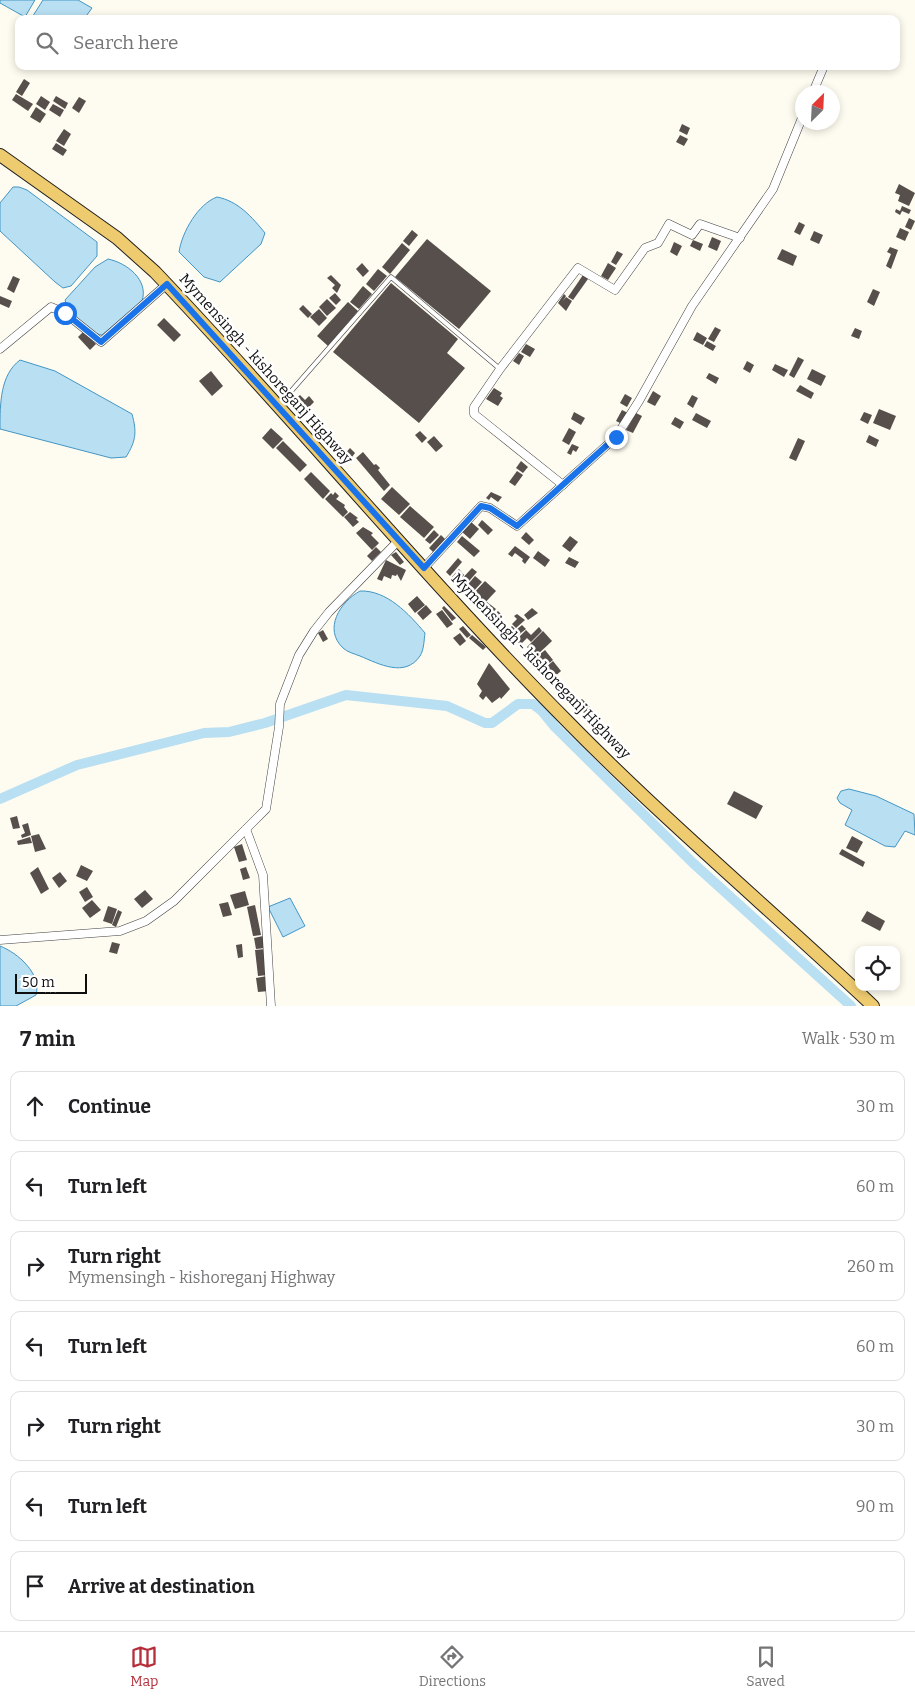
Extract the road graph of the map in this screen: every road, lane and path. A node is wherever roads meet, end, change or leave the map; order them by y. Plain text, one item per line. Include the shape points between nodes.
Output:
1 (822, 70) edge
2 (816, 85) edge
3 (797, 130) edge
4 (0, 155) edge
5 (740, 238) junction
6 (167, 284) junction
7 (0, 349) edge
8 (500, 369) junction
9 (278, 406) junction
10 (563, 485) junction
11 (399, 540) junction
12 (424, 568) junction
13 (246, 829) junction
14 (0, 940) edge
15 (271, 1006) edge
16 (873, 1006) edge

1 - 2 street
3 - 5 street via 773,189
4 - 6 main road, Mymensingh - kishoreganj Highway via 117,238
5 - 8 street via 700,224 692,235 669,224 658,243 645,248 615,290 578,268
5 - 10 street via 692,306 616,437
6 - 7 street via 101,342 65,313 51,307
6 - 9 main road, Mymensingh - kishoreganj Highway
8 - 9 lane via 391,276
8 - 10 street via 474,407 474,414
9 - 11 main road, Mymensingh - kishoreganj Highway
10 - 12 street via 517,526 490,508 481,506
11 - 12 main road, Mymensingh - kishoreganj Highway
11 - 13 street via 350,588 314,631 299,655 280,704 266,809
12 - 16 main road, Mymensingh - kishoreganj Highway via 567,722 703,852 781,919
13 - 14 street via 174,901 146,921 120,931
13 - 15 street via 264,875

